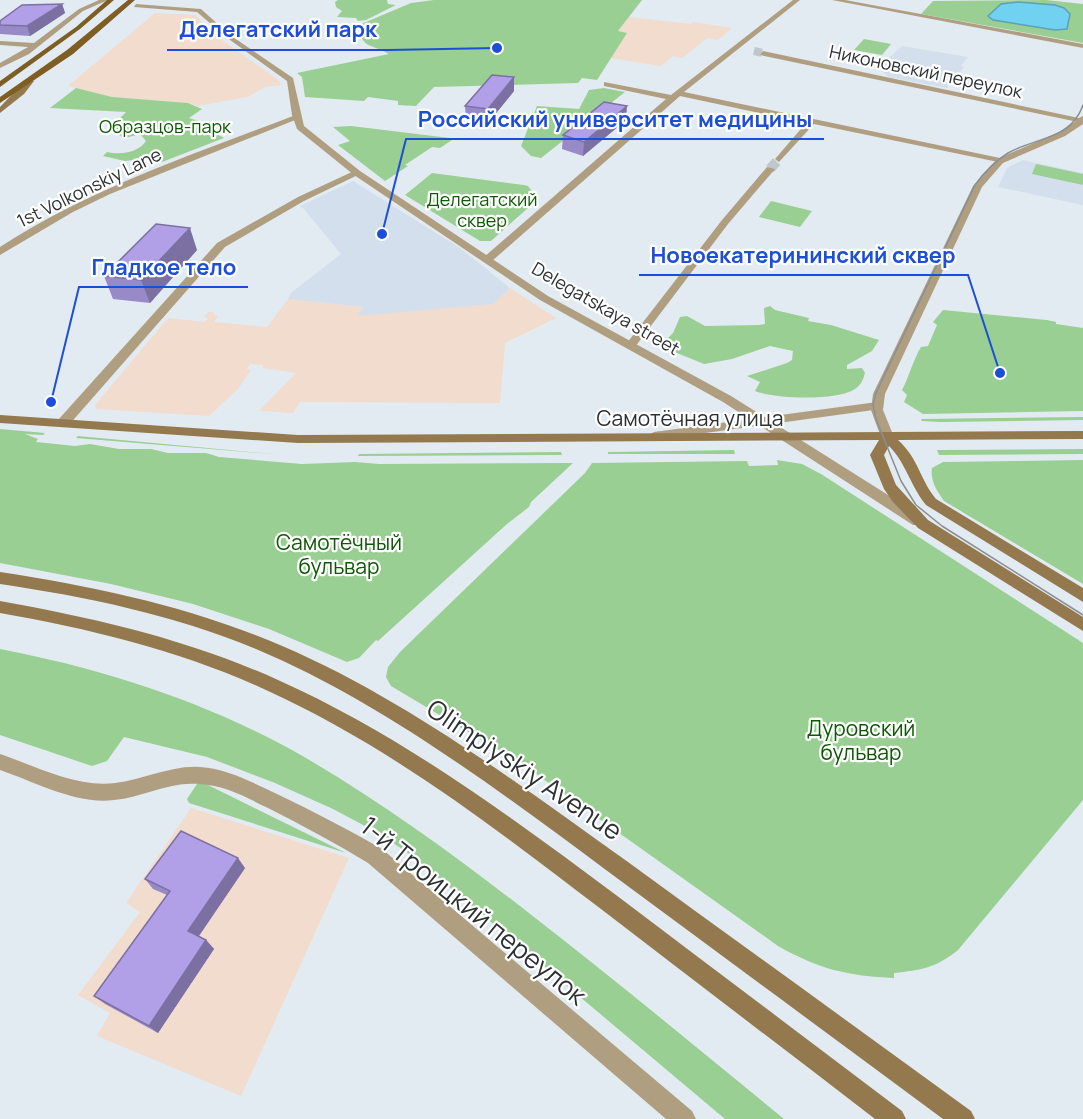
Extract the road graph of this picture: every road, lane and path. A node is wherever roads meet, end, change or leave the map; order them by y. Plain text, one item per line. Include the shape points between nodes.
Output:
1 (105, 0) edge
2 (111, 0) edge
3 (145, 0) edge
4 (797, 0) edge
5 (835, 0) edge
6 (134, 3) edge
7 (0, 43) edge
8 (35, 45) junction
9 (1083, 46) edge
10 (735, 47) junction
11 (748, 50) tunnel mouth
12 (764, 53) tunnel mouth
13 (0, 66) edge
14 (30, 81) junction
15 (2, 83) edge
16 (607, 84) dead end
17 (674, 96) junction
18 (0, 101) edge
19 (0, 111) edge
20 (296, 118) junction
21 (1082, 119) edge
22 (812, 121) junction
23 (779, 159) tunnel mouth
24 (1000, 161) junction
25 (770, 169) tunnel mouth
26 (357, 173) junction
27 (0, 252) edge
28 (488, 259) junction
29 (631, 345) junction
30 (877, 406) junction
31 (0, 419) edge
32 (763, 422) junction
33 (63, 423) junction
34 (1083, 435) edge
35 (651, 436) junction
36 (887, 437) junction
37 (787, 438) junction
38 (923, 524) junction
39 (0, 578) edge
40 (1083, 596) edge
41 (0, 607) edge
42 (1083, 626) edge
43 (0, 762) edge
44 (684, 1119) edge
45 (894, 1119) edge
46 (963, 1119) edge

1 - 8 street via 81,10
2 - 15 main road
3 - 6 main road
4 - 10 street
5 - 9 street
6 - 14 main road
6 - 20 street via 199,9 228,36 285,77 293,87
7 - 8 street
8 - 13 street
10 - 11 street
10 - 17 street
12 - 21 street, Никоновский переулок
14 - 18 main road
14 - 19 main road
16 - 17 street
17 - 22 street
17 - 28 street
20 - 26 street, Delegatskaya street via 304,131
20 - 27 street, 1st Volkonskiy Lane via 135,180 45,224
21 - 24 street via 1062,134
22 - 23 street
22 - 24 street
24 - 30 street via 972,196 889,371
25 - 29 street
26 - 28 street, Delegatskaya street
26 - 33 street via 301,199 221,245
28 - 29 street, Delegatskaya street via 555,305
29 - 32 street, Delegatskaya street
30 - 32 street
30 - 36 street
31 - 33 main road, Самотёчная улица
32 - 35 street
32 - 37 street, Delegatskaya street
33 - 35 main road, Самотёчная улица via 297,439
34 - 36 main road, Самотёчная улица
35 - 37 main road, Самотёчная улица
36 - 37 main road, Самотёчная улица
36 - 38 main road, Delegatskaya street via 877,455 889,486
36 - 40 main road via 906,455 914,478 930,502
37 - 38 street, Delegatskaya street
38 - 42 main road, Delegatskaya street
39 - 46 main road, Olimpiyskiy Avenue via 102,595 222,630 299,662 353,691 510,788
41 - 45 main road via 79,622 156,643 277,688 334,716 487,810
43 - 44 street, 1-й Троицкий переулок via 79,789 112,792 172,777 198,775 229,780 321,824 375,856

